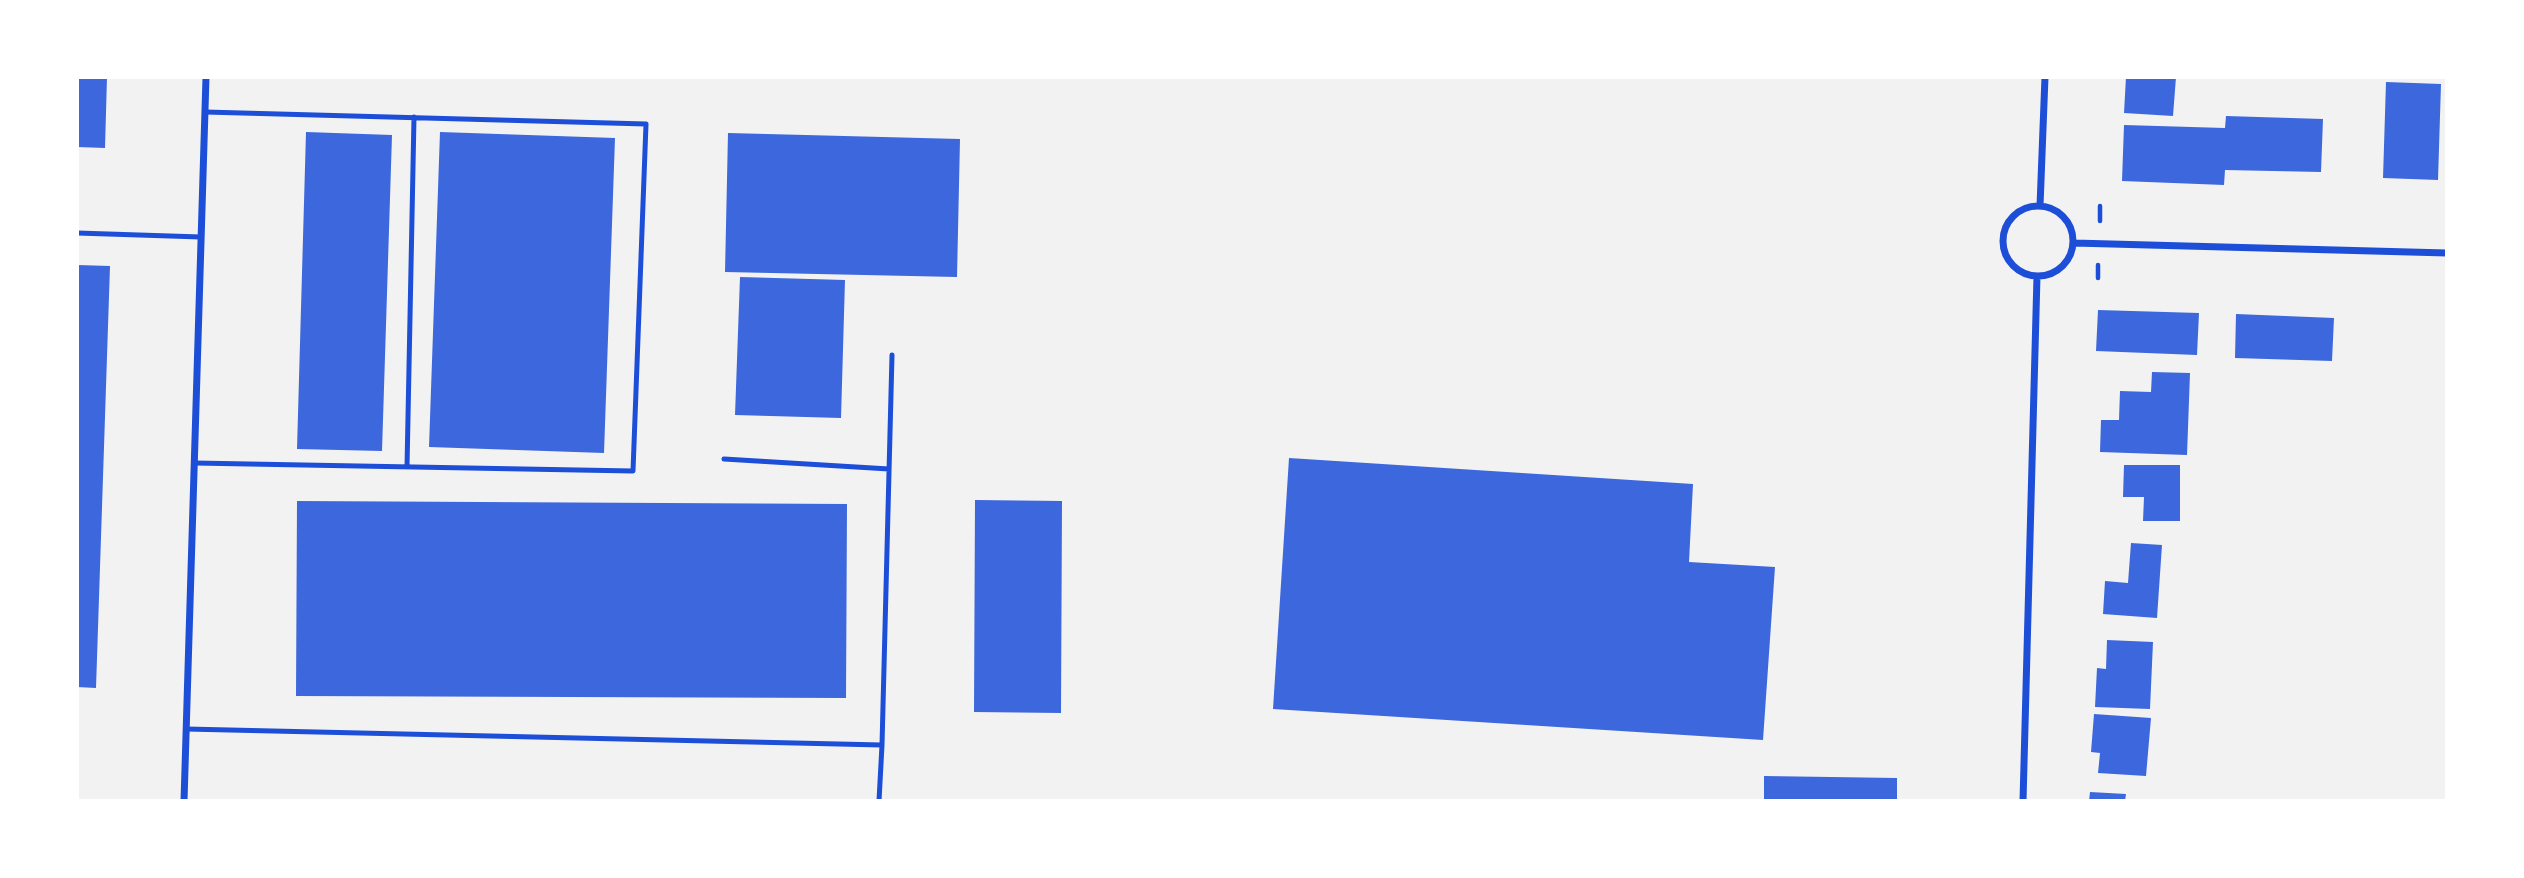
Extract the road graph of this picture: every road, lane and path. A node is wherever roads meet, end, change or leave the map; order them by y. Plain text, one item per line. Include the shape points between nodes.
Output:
1 (206, 77) edge
2 (2045, 77) edge
3 (205, 112) junction
4 (414, 117) junction
5 (2040, 206) junction
6 (77, 233) edge
7 (201, 237) junction
8 (2074, 243) junction
9 (2447, 253) edge
10 (2037, 276) junction
11 (892, 355) dead end
12 (724, 459) dead end
13 (194, 463) junction
14 (407, 467) junction
15 (889, 469) junction
16 (186, 729) junction
17 (882, 745) junction
18 (184, 801) edge
19 (878, 801) edge
20 (2024, 801) edge

1 - 3 street
2 - 5 street
3 - 4 lane
3 - 7 street
4 - 14 lane
4 - 14 lane via 646,124 633,471
5 - 8 street via 2061,214
5 - 10 street via 2015,215 2003,239 2012,265
6 - 7 lane
7 - 13 street
8 - 9 street
8 - 10 street via 2065,264 2056,272
10 - 20 street
11 - 15 lane
12 - 15 lane
13 - 14 lane
13 - 16 street
15 - 17 lane
16 - 17 lane
16 - 18 street
17 - 19 lane

